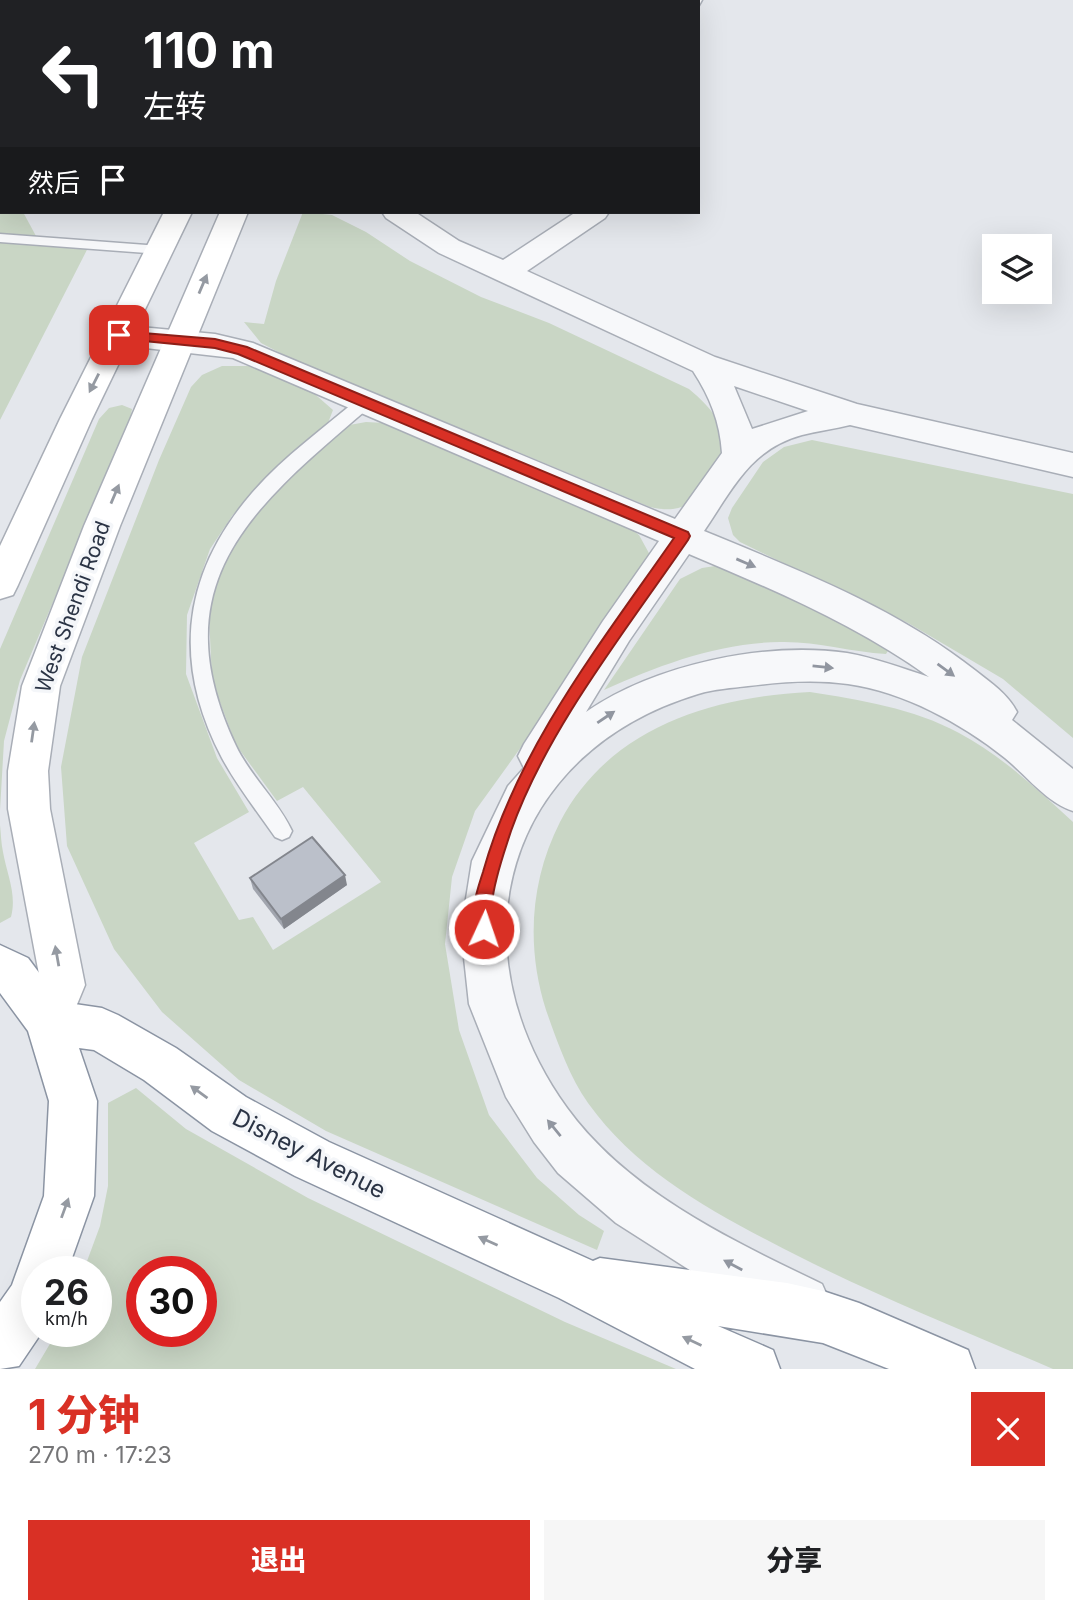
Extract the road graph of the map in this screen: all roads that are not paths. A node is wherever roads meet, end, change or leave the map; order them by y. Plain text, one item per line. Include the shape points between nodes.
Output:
1 (177, 214) edge
2 (233, 214) edge
3 (399, 214) edge
4 (592, 214) edge
5 (0, 239) edge
6 (160, 250) junction
7 (506, 272) junction
8 (119, 335) junction
9 (180, 341) junction
10 (704, 364) junction
11 (365, 402) junction
12 (851, 414) junction
13 (739, 454) junction
14 (1073, 466) edge
15 (683, 536) junction
16 (0, 585) edge
17 (1073, 788) edge
18 (1073, 794) edge
19 (282, 831) dead end
20 (503, 831) junction
21 (0, 965) edge
22 (48, 1021) junction
23 (48, 1256) edge
24 (577, 1280) junction
25 (21, 1317) edge
26 (859, 1329) junction
27 (0, 1347) edge
28 (754, 1369) edge
29 (949, 1369) edge

1 - 6 main road
9 -> 2 main road, West Shendi Road
3 - 7 street via 449,247
4 - 7 street
5 - 6 lane
6 - 8 main road
7 - 10 street
8 - 9 street
8 -> 16 main road
9 - 11 street via 242,350
22 -> 9 main road, West Shendi Road via 63,985 29,809 29,771 41,686
10 - 12 street
10 - 13 street via 726,394
11 - 15 street
11 - 19 lane via 259,496 234,526 218,554 202,600 197,639 201,679 212,715 230,754
12 - 13 street via 798,423 773,432
12 - 14 street
13 - 15 street
15 -> 17 street via 804,588 888,631 989,705
15 - 20 street via 561,717 524,782
20 -> 18 street via 539,773 578,735 626,703 685,679 741,667 856,670 909,687 967,712 1009,739
26 -> 20 street via 699,1247 638,1207 583,1164 538,1108 505,1049 485,980 483,903
21 - 22 main road
23 -> 22 main road via 69,1196 73,1101
24 -> 22 main road, Disney Avenue via 312,1159 229,1114 160,1064 102,1030
24 - 26 main road, Disney Avenue via 787,1309
28 -> 24 main road, Disney Avenue via 676,1334
25 - 27 main road
26 - 29 main road, Disney Avenue

